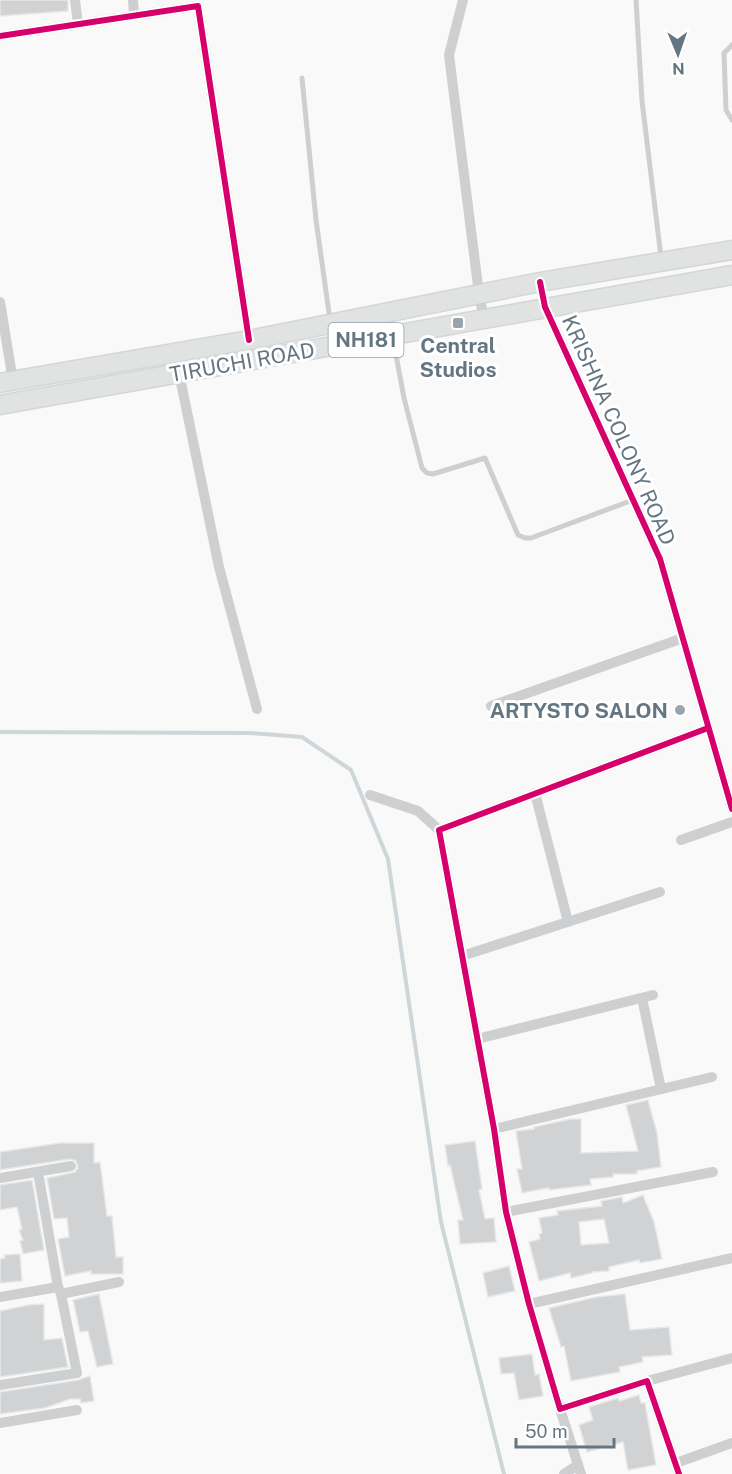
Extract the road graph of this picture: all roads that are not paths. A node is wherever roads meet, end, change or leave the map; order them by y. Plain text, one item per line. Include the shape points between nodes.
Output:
1 (75, 0) edge
2 (133, 0) edge
3 (463, 0) edge
4 (636, 0) edge
5 (134, 16) junction
6 (78, 24) junction
7 (0, 36) edge
8 (732, 45) edge
9 (302, 78) dead end
10 (732, 120) edge
11 (732, 250) edge
12 (662, 262) junction
13 (732, 275) edge
14 (540, 282) junction
15 (479, 294) junction
16 (0, 302) edge
17 (545, 307) junction
18 (484, 319) junction
19 (331, 324) junction
20 (392, 335) junction
21 (249, 340) junction
22 (179, 373) junction
23 (7, 382) edge
24 (0, 405) edge
25 (633, 500) junction
26 (682, 638) junction
27 (490, 706) dead end
28 (257, 709) dead end
29 (708, 728) junction
30 (535, 793) junction
31 (370, 795) dead end
32 (732, 809) edge
33 (732, 822) edge
34 (439, 830) junction
35 (681, 840) dead end
36 (660, 892) dead end
37 (568, 922) junction
38 (462, 956) junction
39 (477, 1039) junction
40 (712, 1077) dead end
41 (661, 1089) junction
42 (494, 1129) junction
43 (71, 1166) dead end
44 (38, 1172) junction
45 (713, 1172) dead end
46 (0, 1178) edge
47 (506, 1212) junction
48 (732, 1258) edge
49 (119, 1282) dead end
50 (59, 1291) junction
51 (0, 1297) edge
52 (529, 1304) junction
53 (732, 1358) edge
54 (647, 1381) junction
55 (0, 1385) edge
56 (560, 1409) junction
57 (77, 1410) dead end
58 (0, 1423) edge
59 (732, 1443) edge
60 (676, 1463) junction
61 (580, 1470) edge
62 (564, 1474) edge
63 (680, 1474) edge

1 - 6 street
2 - 5 street
3 - 15 street via 449,55
4 - 12 lane via 642,101
5 - 6 street
5 - 21 street via 198,6
6 - 7 street
8 - 10 lane via 724,53 724,63 726,110
9 - 19 lane
11 - 12 highway, NH181
12 - 14 highway, NH181
13 - 17 highway, TIRUCHI ROAD / NH181
14 - 15 highway, NH181
14 - 17 street, KRISHNA COLONY ROAD
15 - 18 street
15 - 19 highway, NH181
16 - 23 street
17 - 18 highway, TIRUCHI ROAD / NH181
17 - 25 street, KRISHNA COLONY ROAD
18 - 20 highway, TIRUCHI ROAD / NH181
19 - 21 highway, NH181
20 - 22 highway, TIRUCHI ROAD / NH181
20 - 25 lane via 404,398 422,468 427,473 485,458 518,535 525,538
21 - 23 highway, NH181
22 - 24 highway, TIRUCHI ROAD / NH181
22 - 28 street via 219,567
25 - 26 street, KRISHNA COLONY ROAD via 660,559
26 - 27 street
26 - 29 street, KRISHNA COLONY ROAD
29 - 30 street
29 - 32 street, KRISHNA COLONY ROAD
30 - 34 street
30 - 37 street
31 - 34 street via 418,811
33 - 35 street
34 - 38 street
36 - 37 street
37 - 38 street
38 - 39 street
39 - 41 street via 647,997
39 - 42 street
40 - 41 street
41 - 42 street
42 - 47 street
43 - 44 street
44 - 46 street
44 - 50 street
45 - 47 street
47 - 52 street
48 - 52 street
49 - 50 street
50 - 51 street
50 - 55 street via 77,1373
52 - 56 street
53 - 54 street
54 - 56 street
54 - 60 street
56 - 61 street
57 - 58 street
59 - 60 street
60 - 63 street
61 - 62 street

